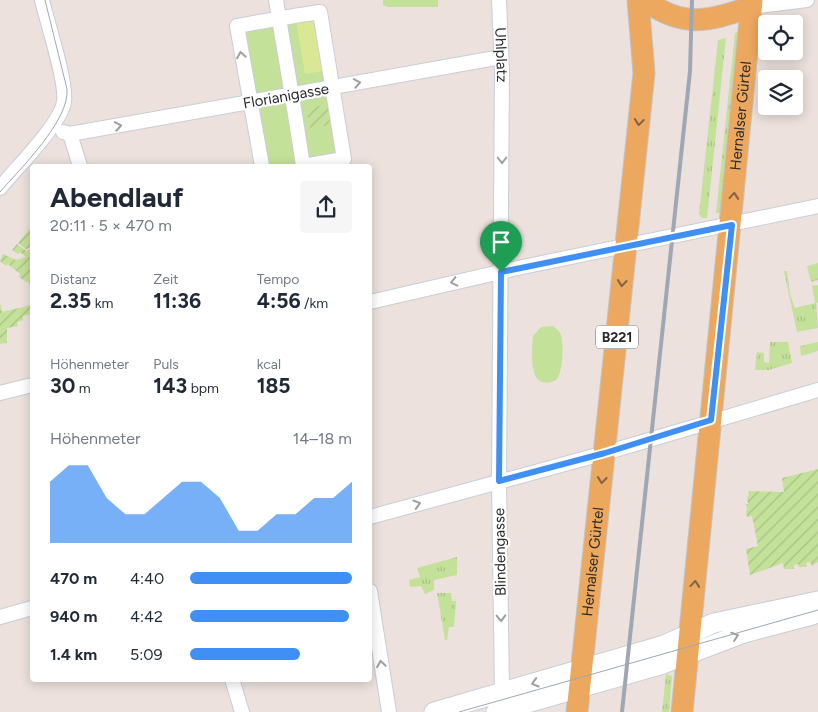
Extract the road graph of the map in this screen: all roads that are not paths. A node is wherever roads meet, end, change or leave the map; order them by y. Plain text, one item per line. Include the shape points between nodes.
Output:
1 (42, 0) edge
2 (276, 0) edge
3 (499, 0) edge
4 (638, 0) edge
5 (644, 0) edge
6 (806, 0) edge
7 (752, 3) edge
8 (279, 19) junction
9 (501, 57) junction
10 (333, 88) junction
11 (292, 95) junction
12 (250, 103) junction
13 (502, 112) joint
14 (51, 127) junction
15 (70, 134) junction
16 (79, 164) edge
17 (262, 164) edge
18 (303, 164) edge
19 (315, 164) edge
20 (0, 188) edge
21 (818, 206) edge
22 (732, 225) junction
23 (626, 245) junction
24 (501, 272) junction
25 (372, 302) edge
26 (30, 386) edge
27 (818, 390) edge
28 (0, 393) edge
29 (711, 420) junction
30 (605, 453) junction
31 (499, 481) junction
32 (372, 516) edge
33 (818, 601) edge
34 (372, 604) edge
35 (30, 609) edge
36 (818, 613) edge
37 (0, 617) edge
38 (690, 643) junction
39 (580, 679) junction
40 (233, 682) edge
41 (502, 692) junction
42 (242, 712) edge
43 (389, 712) edge
44 (434, 712) edge
45 (496, 712) edge
46 (577, 712) edge
47 (682, 712) edge

1 - 14 street via 64,93 61,112
2 - 8 street
3 - 9 street, Uhlplatz
4 -> 23 main road, Hernalser Gürtel / B221 via 644,73
5 - 7 main road via 678,19 696,21 715,18
6 - 7 street
22 -> 7 main road, Hernalser Gürtel
8 - 10 street via 320,12
8 - 11 street
12 -> 8 street via 237,26
10 -> 9 street, Florianigasse
9 - 13 street, Uhlplatz
10 - 11 street, Florianigasse
10 - 19 street via 344,159
11 - 12 street, Florianigasse
11 - 18 street
15 -> 12 street, Florianigasse
12 - 17 street
13 -> 24 street, Blindengasse
14 - 15 street
14 - 20 street
15 - 16 street
21 - 22 street
22 - 23 street
22 - 29 main road, Hernalser Gürtel
23 - 24 street
23 -> 30 main road, Hernalser Gürtel / B221
24 -> 25 street
24 - 31 street, Blindengasse
26 - 28 street
27 - 29 street
29 - 30 street
38 -> 29 main road, Hernalser Gürtel
30 - 31 street
30 -> 39 main road, Hernalser Gürtel / B221
32 -> 31 street
31 -> 41 street, Blindengasse
33 - 38 main road via 714,623
43 -> 34 street
35 - 37 street
38 -> 36 main road via 744,633
38 - 39 main road via 662,664
38 - 47 main road, Hernalser Gürtel
39 -> 41 main road
39 - 45 main road
39 - 46 main road, Hernalser Gürtel / B221
40 - 42 street
41 - 44 main road

